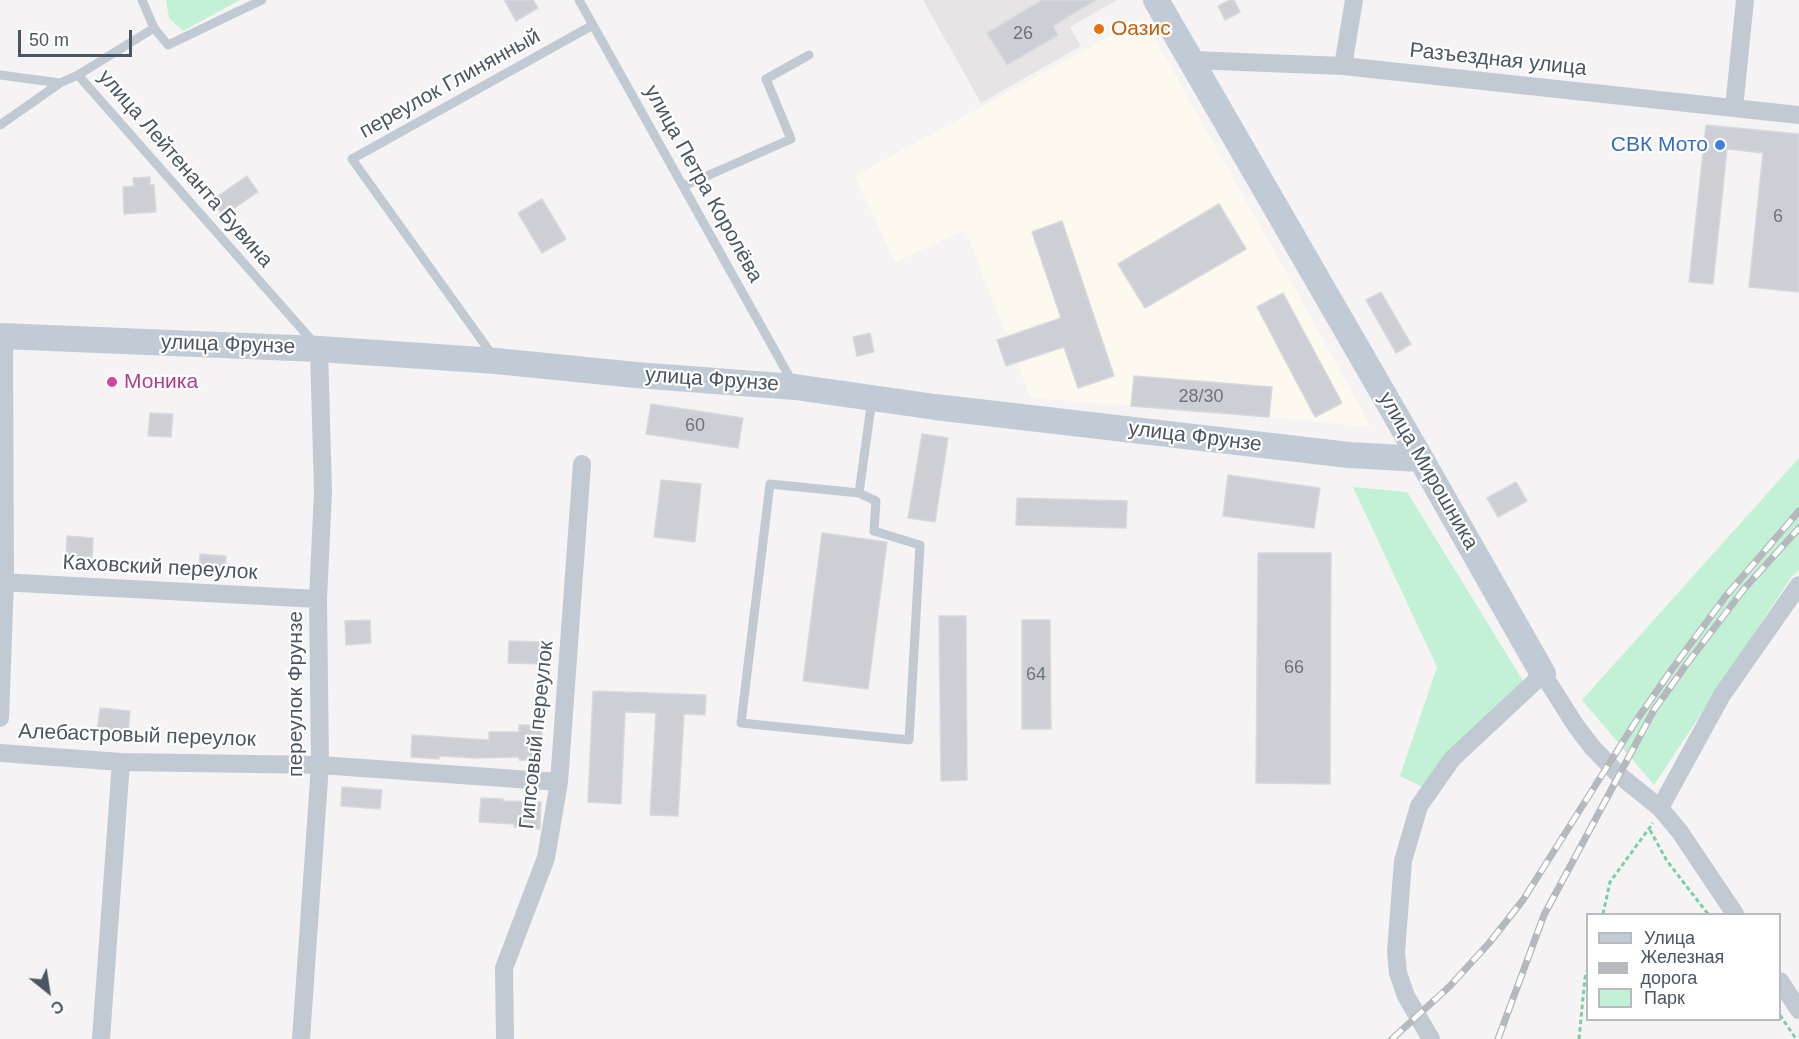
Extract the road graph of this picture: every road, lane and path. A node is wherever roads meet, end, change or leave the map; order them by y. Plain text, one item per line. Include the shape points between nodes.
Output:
1 (142, 0) edge
2 (262, 0) edge
3 (579, 0) edge
4 (1156, 0) edge
5 (1354, 0) edge
6 (1745, 0) edge
7 (593, 25) junction
8 (154, 28) junction
9 (809, 55) dead end
10 (1191, 60) junction
11 (1343, 66) junction
12 (0, 75) edge
13 (78, 75) junction
14 (60, 83) junction
15 (1734, 108) junction
16 (1799, 115) edge
17 (0, 125) edge
18 (684, 186) junction
19 (2, 336) edge
20 (320, 349) junction
21 (496, 361) junction
22 (795, 387) junction
23 (872, 399) junction
24 (1421, 459) junction
25 (582, 464) dead end
26 (859, 493) junction
27 (2, 582) edge
28 (1799, 585) edge
29 (318, 599) junction
30 (1543, 674) junction
31 (0, 718) edge
32 (0, 753) edge
33 (121, 762) junction
34 (320, 765) junction
35 (559, 782) junction
36 (1660, 808) junction
37 (1650, 829) junction
38 (1603, 913) edge
39 (1706, 913) edge
40 (1734, 913) edge
41 (1586, 974) edge
42 (1781, 984) edge
43 (1799, 1010) edge
44 (1781, 1018) edge
45 (101, 1039) edge
46 (301, 1039) edge
47 (505, 1039) edge
48 (1431, 1039) edge
49 (1579, 1039) edge
50 (1796, 1039) edge

1 - 8 lane
2 - 8 lane via 168,45
3 - 7 lane, улица Петра Королёва
4 - 10 main road, улица Мирошника
5 - 11 street
6 - 15 street
7 - 18 lane, улица Петра Королёва
7 - 21 lane, переулок Глинянный via 352,159
8 - 13 lane, улица Лейтенанта Бувина
9 - 18 lane via 766,79 791,139
10 - 11 street, Разъездная улица
10 - 24 main road, улица Мирошника
11 - 15 street, Разъездная улица
12 - 14 lane
13 - 14 lane
13 - 20 lane, улица Лейтенанта Бувина
14 - 17 lane
15 - 16 street, Разъездная улица
18 - 22 lane, улица Петра Королёва
19 - 20 main road, улица Фрунзе
19 - 27 street
20 - 21 main road, улица Фрунзе
20 - 29 street, переулок Фрунзе via 323,492
21 - 22 main road, улица Фрунзе
22 - 23 main road, улица Фрунзе
23 - 24 main road, улица Фрунзе via 1349,455
23 - 26 lane
24 - 30 main road, улица Мирошника
25 - 35 street, Гипсовый переулок
26 - 26 lane via 770,484 741,723 909,740 920,544 874,531 876,501
27 - 29 street, Каховский переулок
27 - 31 street
28 - 36 street via 1722,695
29 - 34 street, переулок Фрунзе
30 - 36 street, улица Мирошника via 1592,747 1618,775
30 - 48 street via 1452,759 1419,806 1403,861 1396,952 1406,996
32 - 33 street, Алебастровый переулок
33 - 34 street, Алебастровый переулок
33 - 45 street
34 - 35 street, Алебастровый переулок
34 - 46 street, переулок Фрунзе
35 - 47 street, Гипсовый переулок via 546,858 504,968
36 - 37 path
36 - 40 street, улица Мирошника
37 - 38 path via 1610,882
37 - 39 path via 1667,861
41 - 49 path
42 - 43 street
44 - 50 path

